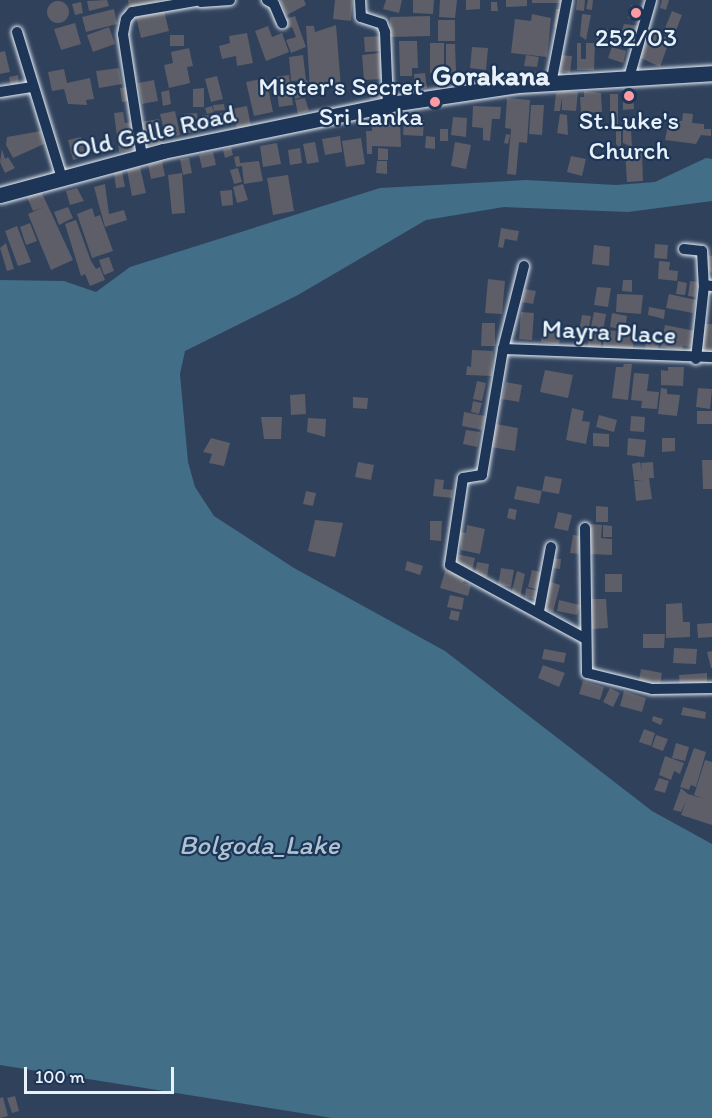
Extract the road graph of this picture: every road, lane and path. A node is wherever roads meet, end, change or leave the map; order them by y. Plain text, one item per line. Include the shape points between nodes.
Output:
1 (230, 0) edge
2 (267, 0) edge
3 (360, 0) edge
4 (567, 0) edge
5 (651, 0) edge
6 (201, 1) edge
7 (282, 23) dead end
8 (17, 32) dead end
9 (712, 73) edge
10 (629, 78) junction
11 (551, 84) junction
12 (33, 87) junction
13 (0, 92) edge
14 (388, 105) junction
15 (142, 156) junction
16 (62, 178) junction
17 (0, 195) edge
18 (684, 249) dead end
19 (524, 266) dead end
20 (708, 285) edge
21 (503, 349) junction
22 (712, 357) edge
23 (696, 359) junction
24 (585, 528) dead end
25 (551, 547) dead end
26 (539, 611) junction
27 (586, 639) junction
28 (712, 688) edge

1 - 6 street
2 - 7 street via 274,4
3 - 14 street via 361,17 382,24 385,32
4 - 11 street
5 - 10 street
6 - 15 street via 132,12 126,19 123,34
8 - 12 street
9 - 10 highway, Old Galle Road
10 - 11 highway, Old Galle Road
11 - 14 highway, Old Galle Road
12 - 13 street
12 - 16 street
14 - 15 highway, Old Galle Road
15 - 16 highway, Old Galle Road
16 - 17 highway, Old Galle Road
18 - 20 street via 702,251
19 - 21 street
20 - 23 street
21 - 23 street, Mayra Place
21 - 26 street via 482,475 463,478 450,565
22 - 23 street, Mayra Place
24 - 27 street
25 - 26 street
26 - 27 street
27 - 28 street via 587,673 652,689

